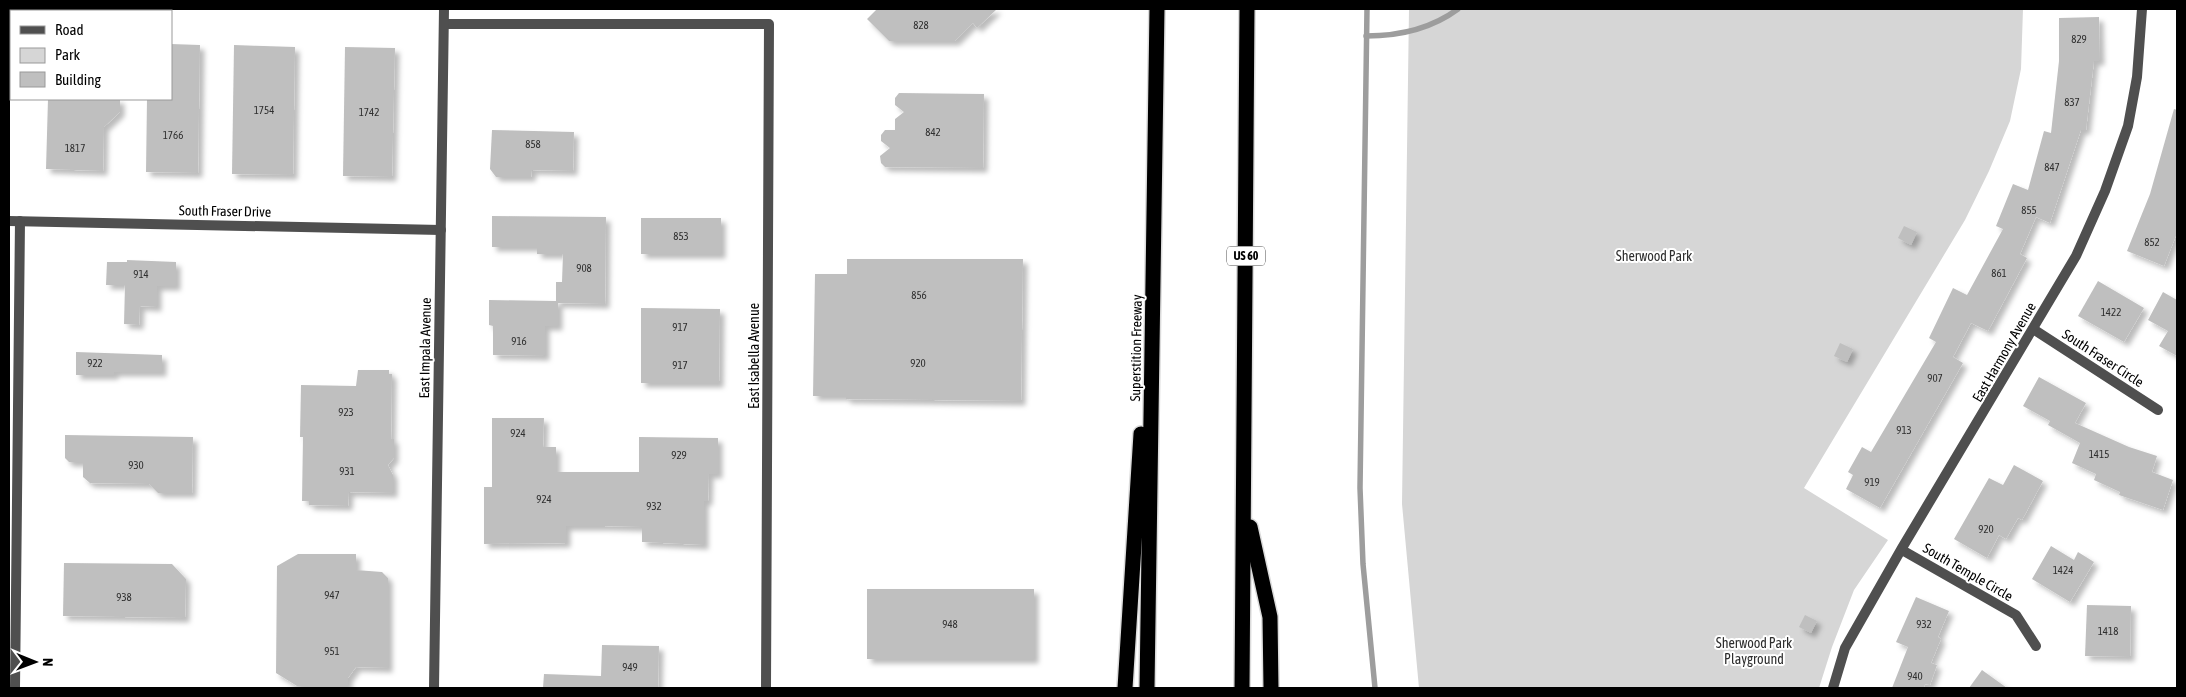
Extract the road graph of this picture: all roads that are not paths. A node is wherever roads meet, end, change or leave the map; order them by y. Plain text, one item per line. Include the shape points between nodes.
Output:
1 (444, 9) edge
2 (1157, 9) edge
3 (1247, 9) edge
4 (2142, 9) edge
5 (444, 24) junction
6 (9, 220) edge
7 (20, 221) junction
8 (441, 230) junction
9 (1154, 238) junction
10 (2033, 329) junction
11 (2158, 410) dead end
12 (1244, 504) junction
13 (1902, 550) junction
14 (2036, 646) dead end
15 (15, 688) edge
16 (434, 688) edge
17 (766, 688) edge
18 (1125, 688) edge
19 (1147, 688) edge
20 (1242, 688) edge
21 (1271, 688) edge
22 (1833, 688) edge

1 - 5 street, East Impala Avenue
2 - 9 highway, Superstition Freeway
3 - 12 highway, US 60
4 - 10 street, East Harmony Avenue via 2139,61 2128,126 2076,256
5 - 8 street, East Impala Avenue
5 - 17 street, East Isabella Avenue via 770,24
6 - 7 street, South Fraser Drive
7 - 8 street, South Fraser Drive
7 - 15 street
8 - 16 street, East Impala Avenue
9 - 18 highway
9 - 19 highway, Superstition Freeway
10 - 11 street, South Fraser Circle
10 - 13 street, East Harmony Avenue
12 - 20 highway, US 60
12 - 21 highway via 1270,617
13 - 14 street, South Temple Circle via 2016,615
13 - 22 street, East Harmony Avenue via 1845,648

